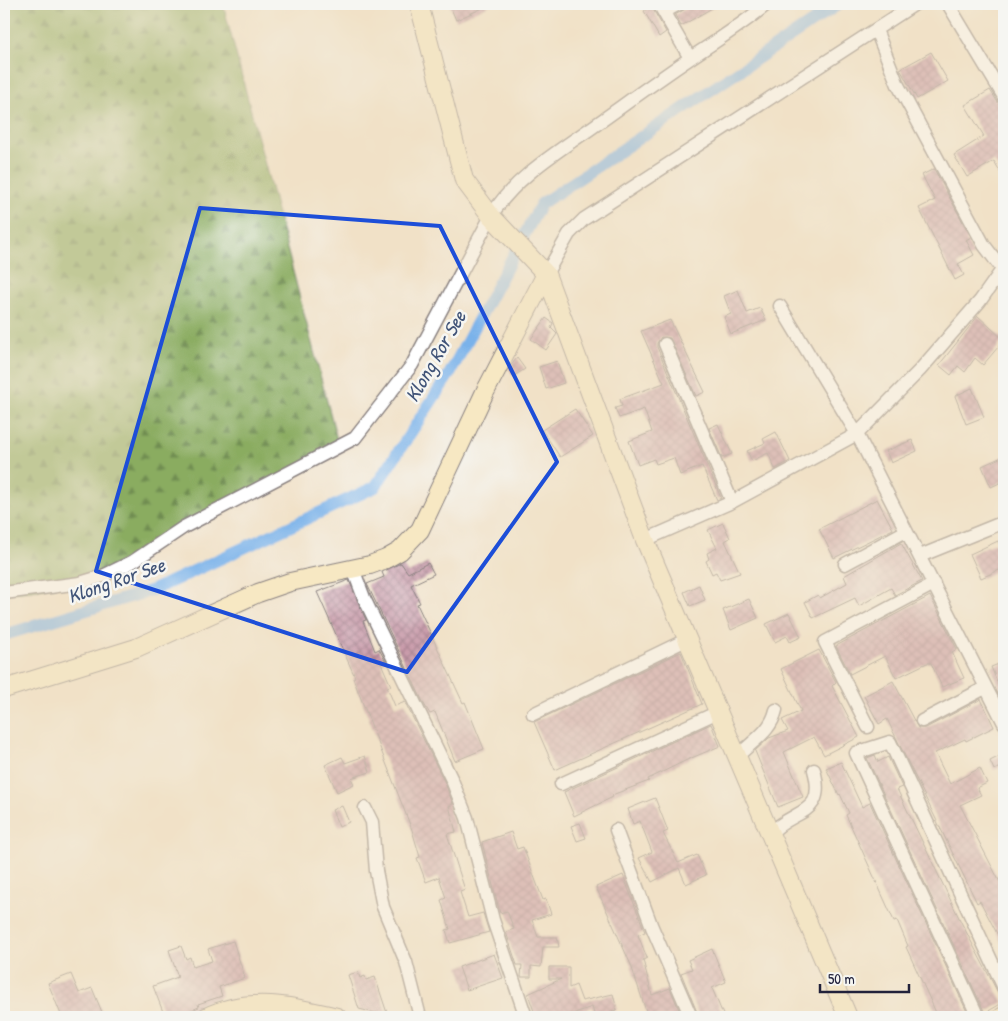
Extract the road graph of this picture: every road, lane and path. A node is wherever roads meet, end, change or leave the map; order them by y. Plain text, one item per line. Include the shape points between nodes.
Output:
1 (419, 4) edge
2 (679, 4) edge
3 (767, 4) edge
4 (916, 4) edge
5 (948, 4) edge
6 (662, 8) edge
7 (899, 8) edge
8 (876, 30) junction
9 (690, 58) junction
10 (1004, 97) edge
11 (494, 219) junction
12 (1004, 268) edge
13 (543, 270) junction
14 (780, 306) dead end
15 (665, 344) dead end
16 (857, 434) junction
17 (732, 502) junction
18 (1004, 522) edge
19 (906, 531) junction
20 (645, 540) junction
21 (920, 556) junction
22 (845, 564) dead end
23 (353, 570) junction
24 (934, 584) junction
25 (4, 593) edge
26 (688, 639) junction
27 (985, 688) junction
28 (4, 689) edge
29 (776, 710) dead end
30 (718, 712) junction
31 (533, 714) dead end
32 (922, 721) dead end
33 (1004, 723) edge
34 (868, 727) dead end
35 (737, 757) junction
36 (814, 770) dead end
37 (562, 784) dead end
38 (365, 808) dead end
39 (616, 830) dead end
40 (770, 834) junction
41 (1004, 988) edge
42 (328, 1016) edge
43 (206, 1017) edge
44 (420, 1017) edge
45 (526, 1017) edge
46 (691, 1017) edge
47 (848, 1017) edge
48 (978, 1017) edge

1 - 11 street via 464,180
2 - 6 street
3 - 9 street via 723,38
4 - 7 street
5 - 10 street
6 - 9 street
7 - 8 street
8 - 12 street via 898,85 984,245
8 - 13 street via 584,218
9 - 11 street via 514,186 500,201
11 - 13 street
11 - 25 street via 412,365 355,438 184,527 132,562 103,576
12 - 16 street via 920,370
13 - 20 street
13 - 23 street via 420,530 394,555
14 - 16 street
15 - 17 street
16 - 17 street
16 - 19 street
17 - 20 street
18 - 21 street
19 - 21 street
19 - 22 street
20 - 26 street
21 - 24 street
23 - 28 street via 290,582 136,648
23 - 45 street via 467,818 493,920
24 - 27 street
24 - 34 street via 825,642
26 - 30 street
26 - 31 street
27 - 32 street
27 - 33 street
29 - 35 street via 767,731
30 - 35 street
30 - 37 street
35 - 40 street
36 - 40 street via 817,789 812,805
38 - 44 street via 372,822 383,907 406,962
39 - 46 street via 652,927
40 - 47 street
41 - 48 street via 890,742 856,753
42 - 43 street via 258,1003 229,1008

